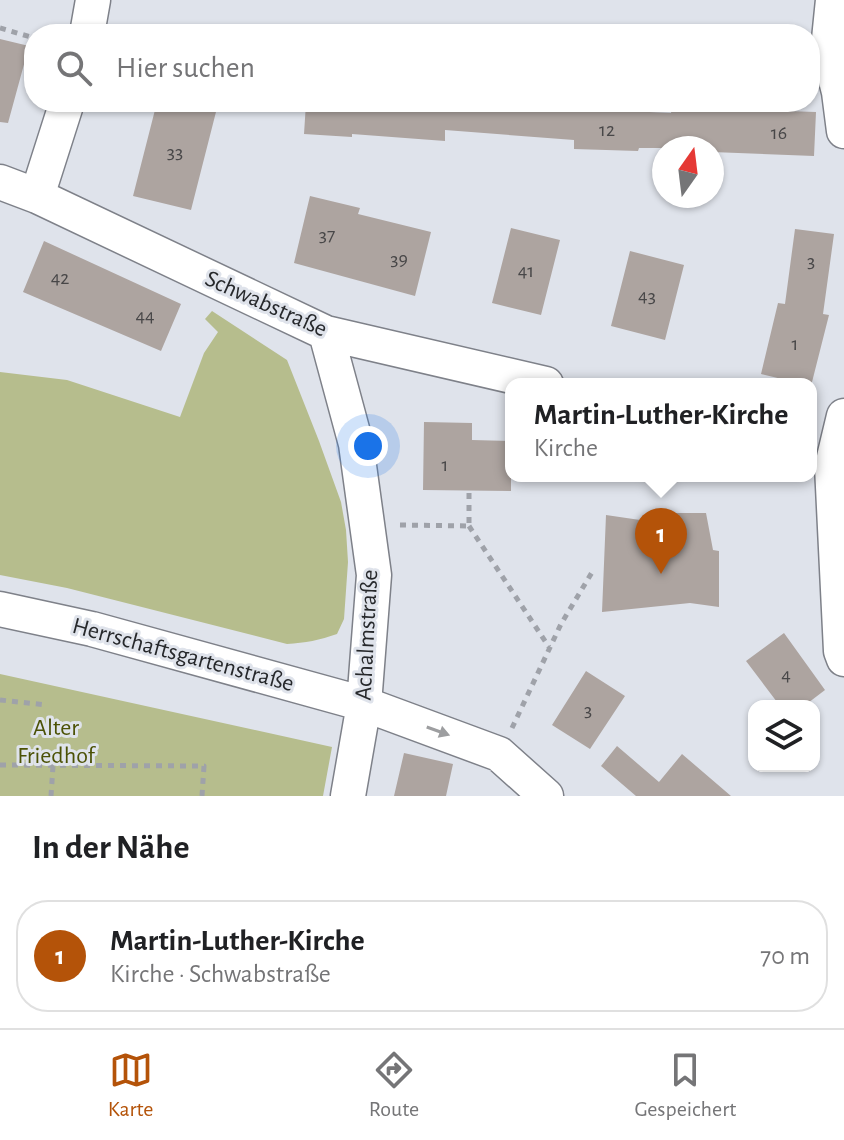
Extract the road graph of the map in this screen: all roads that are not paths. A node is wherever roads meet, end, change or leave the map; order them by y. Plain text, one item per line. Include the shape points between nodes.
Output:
1 (93, 0) edge
2 (833, 0) edge
3 (89, 24) edge
4 (827, 51) edge
5 (64, 112) edge
6 (844, 131) edge
7 (0, 182) edge
8 (37, 196) junction
9 (326, 333) junction
10 (520, 378) edge
11 (844, 416) edge
12 (829, 465) edge
13 (0, 609) edge
14 (844, 659) edge
15 (364, 704) junction
16 (348, 796) edge
17 (546, 796) edge

1 - 3 street
2 - 4 street
4 - 6 street
5 - 8 street
7 - 8 street, Schwabstraße
8 - 9 street, Schwabstraße
9 - 10 street, Schwabstraße
9 - 15 street, Achalmstraße via 356,444 374,575
11 - 12 street
12 - 14 street
13 - 15 street, Herrschaftsgartenstraße
15 - 16 street, Achalmstraße
15 -> 17 street, Herrschaftsgartenstraße via 499,754

